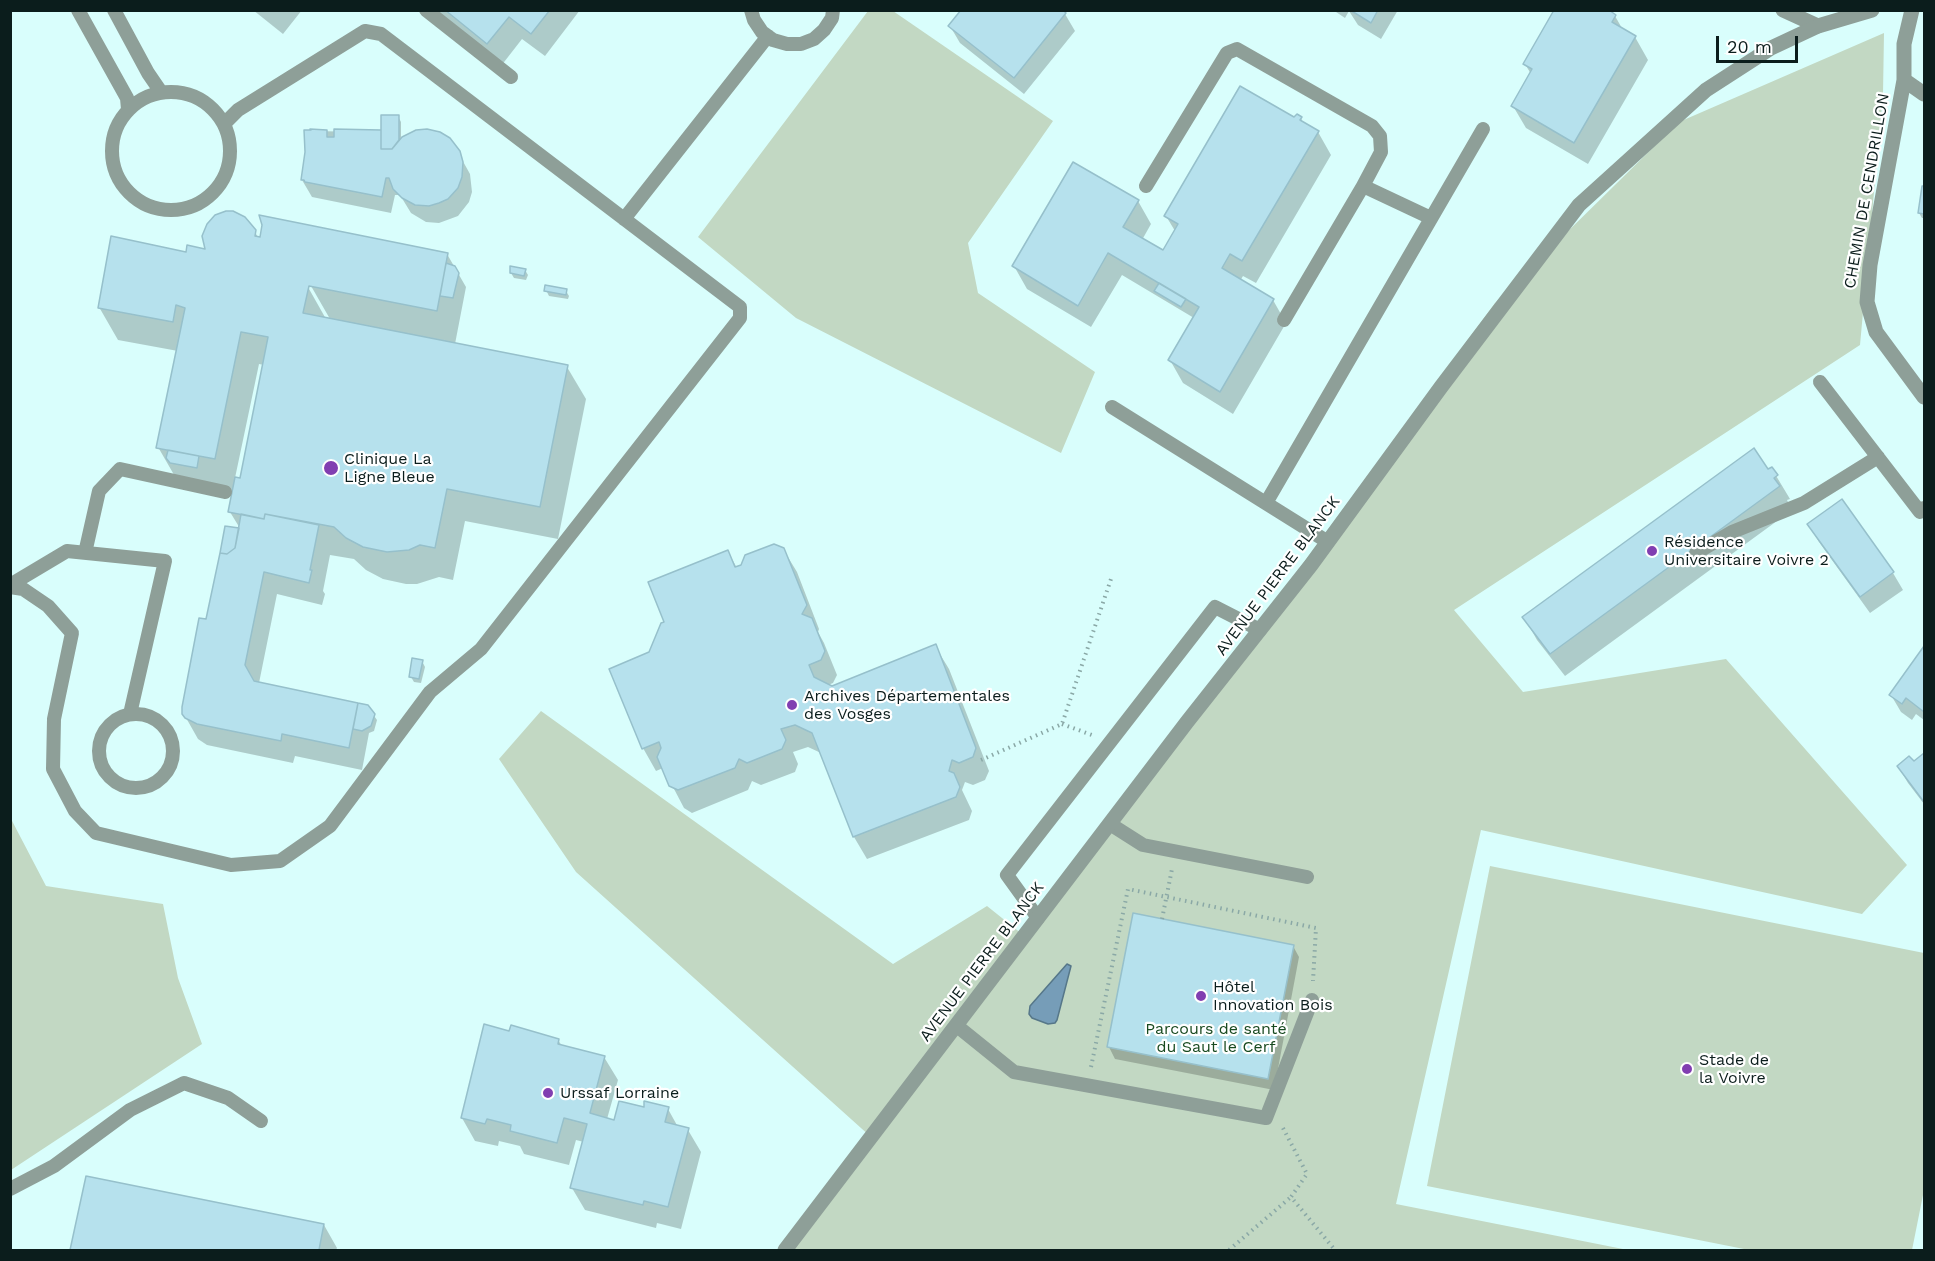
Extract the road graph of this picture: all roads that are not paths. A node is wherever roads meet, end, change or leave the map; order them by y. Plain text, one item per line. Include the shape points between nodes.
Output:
1 (78, 10) edge
2 (114, 10) edge
3 (426, 10) edge
4 (751, 10) edge
5 (834, 10) edge
6 (1783, 10) edge
7 (1872, 10) edge
8 (1912, 10) edge
9 (1799, 14) edge
10 (1818, 26) junction
11 (768, 36) junction
12 (511, 77) dead end
13 (1904, 80) junction
14 (161, 93) junction
15 (1924, 94) edge
16 (128, 110) junction
17 (224, 124) junction
18 (1483, 129) dead end
19 (1146, 186) dead end
20 (1363, 186) junction
21 (1431, 218) junction
22 (624, 219) junction
23 (1284, 320) dead end
24 (1820, 382) dead end
25 (1924, 398) edge
26 (1112, 407) dead end
27 (1878, 458) junction
28 (225, 492) dead end
29 (1266, 503) junction
30 (1923, 513) edge
31 (1328, 542) junction
32 (85, 553) junction
33 (1696, 553) dead end
34 (10, 586) edge
35 (1260, 630) junction
36 (130, 714) junction
37 (1110, 824) junction
38 (1307, 877) dead end
39 (1038, 918) junction
40 (1312, 1000) road end
41 (957, 1026) junction
42 (261, 1120) dead end
43 (10, 1189) edge
44 (786, 1251) edge

1 - 16 lane via 127,98
2 - 14 lane
3 - 12 lane
4 - 11 lane
5 - 11 lane via 824,30 814,39 787,44
6 - 9 street
7 - 10 street, AVENUE PIERRE BLANCK
8 - 13 street, CHEMIN DE CENDRILLON via 1904,44
9 - 10 street
10 - 31 street, AVENUE PIERRE BLANCK via 1771,48 1706,90 1579,205
11 - 22 lane
13 - 15 street
13 - 25 street, CHEMIN DE CENDRILLON via 1867,302 1876,332
14 - 16 lane
14 - 17 lane via 198,98
16 - 17 lane via 118,123 113,140 117,175 127,191 142,203 160,209 196,205 212,194 229,161
17 - 22 lane via 238,110 365,31 381,34
18 - 21 lane
19 - 20 lane via 1227,53 1237,49 1372,126 1380,136 1381,152
20 - 21 lane
20 - 23 lane
21 - 29 lane
22 - 34 lane via 740,307 740,318 481,649 430,692 330,826 280,861 231,865 96,833 75,811 53,769 54,719 72,633 48,606 23,589
24 - 27 lane
26 - 29 lane
27 - 30 lane
27 - 33 lane via 1804,503 1732,532
28 - 32 lane via 120,469 99,491
29 - 31 lane
31 - 35 street, AVENUE PIERRE BLANCK
32 - 34 lane via 67,551
32 - 36 lane via 165,561
35 - 37 street, AVENUE PIERRE BLANCK
35 - 39 lane via 1215,607 1007,875
36 - 36 lane via 108,726 99,749 100,762 114,782 136,789 158,782 167,773 174,750 164,726 143,714
37 - 38 lane via 1143,845
37 - 39 street, AVENUE PIERRE BLANCK
39 - 41 street, AVENUE PIERRE BLANCK
40 - 41 lane via 1266,1118 1014,1072
41 - 44 street, AVENUE PIERRE BLANCK
42 - 43 lane via 228,1098 184,1083 130,1110 54,1166

